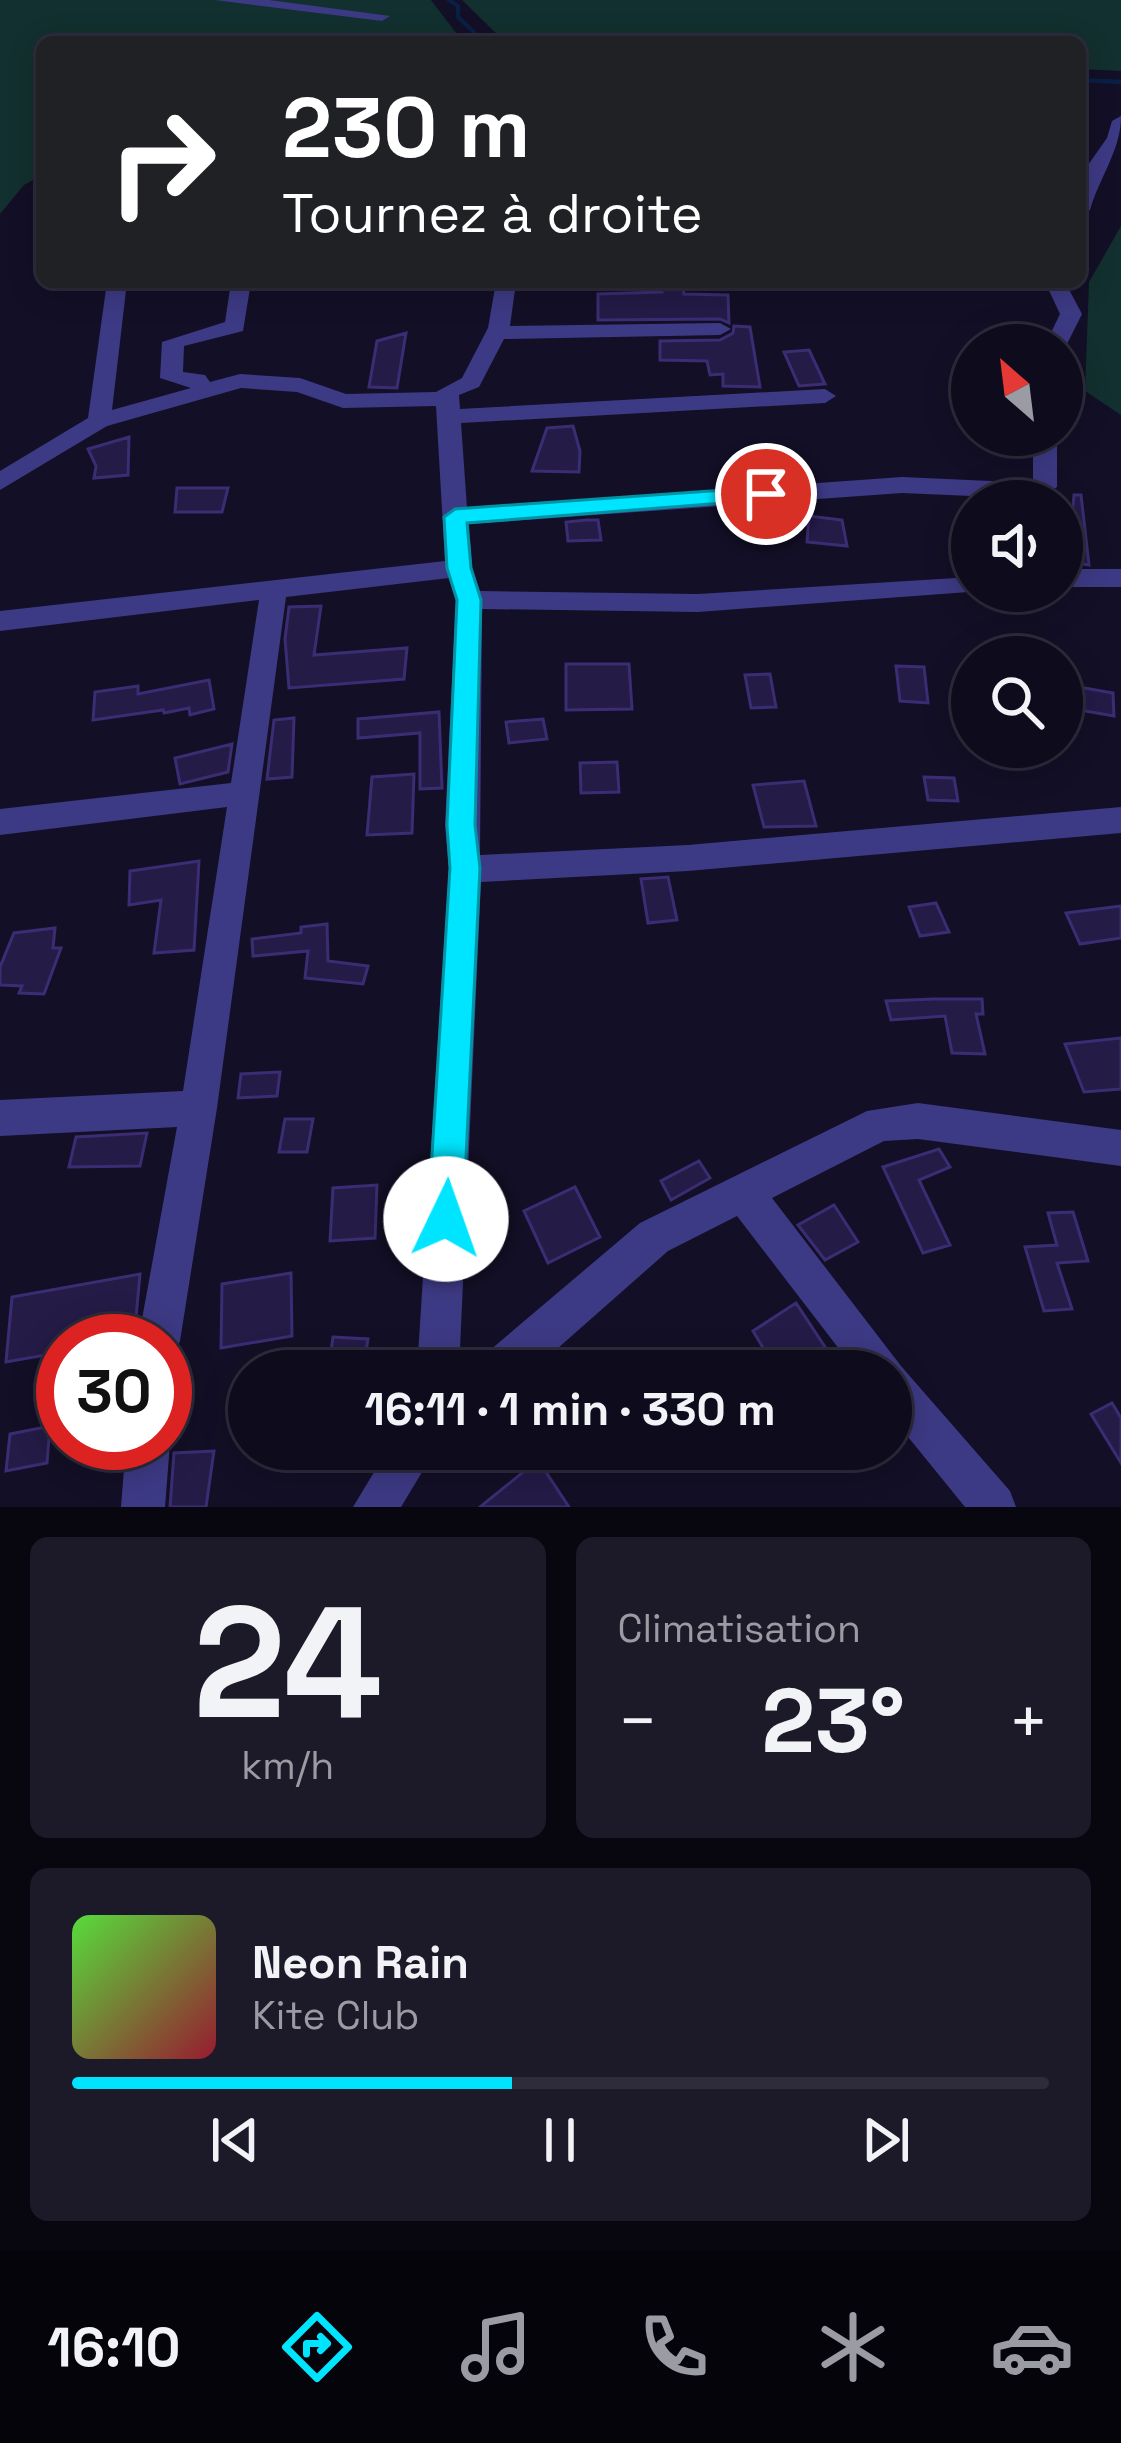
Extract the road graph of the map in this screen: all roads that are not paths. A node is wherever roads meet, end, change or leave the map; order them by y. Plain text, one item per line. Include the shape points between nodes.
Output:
1 (223, 0) edge
2 (382, 16) dead end
3 (1121, 121) edge
4 (1086, 191) edge
5 (116, 288) edge
6 (240, 288) edge
7 (505, 288) edge
8 (1058, 288) edge
9 (1066, 324) edge
10 (720, 329) dead end
11 (496, 333) junction
12 (203, 388) junction
13 (825, 396) dead end
14 (448, 408) junction
15 (100, 421) junction
16 (1045, 456) edge
17 (0, 482) edge
18 (455, 517) junction
19 (459, 568) junction
20 (1083, 578) edge
21 (1121, 578) edge
22 (951, 587) edge
23 (274, 589) junction
24 (469, 600) junction
25 (0, 621) edge
26 (245, 793) junction
27 (1121, 820) edge
28 (0, 822) edge
29 (465, 868) junction
30 (199, 1108) junction
31 (0, 1118) edge
32 (1121, 1148) edge
33 (743, 1192) junction
34 (164, 1314) edge
35 (439, 1350) edge
36 (525, 1350) edge
37 (866, 1350) edge
38 (912, 1408) edge
39 (146, 1470) edge
40 (400, 1470) edge
41 (377, 1506) edge
42 (143, 1507) edge
43 (994, 1507) edge

1 - 2 street
3 - 4 street
5 - 15 street
6 - 12 street via 235,326 173,342 171,378
7 - 11 street
8 - 9 street via 1071,314
10 - 11 street
11 - 14 street via 471,382 451,386
12 - 14 street via 245,380 305,386 343,401
12 - 15 street
13 - 14 street
14 - 18 street
15 - 17 street
16 - 18 street via 1039,491 902,485
18 - 19 street
19 - 23 street
19 - 24 street
20 - 21 street
22 - 24 street via 698,603
23 - 25 street
23 - 26 street
24 - 29 street
26 - 28 street
26 - 30 street
27 - 29 street via 688,859
29 - 35 street
30 - 31 street
30 - 34 street
32 - 33 street via 897,1120
33 - 36 street via 623,1259
33 - 37 street
38 - 43 street
39 - 42 street
40 - 41 street

